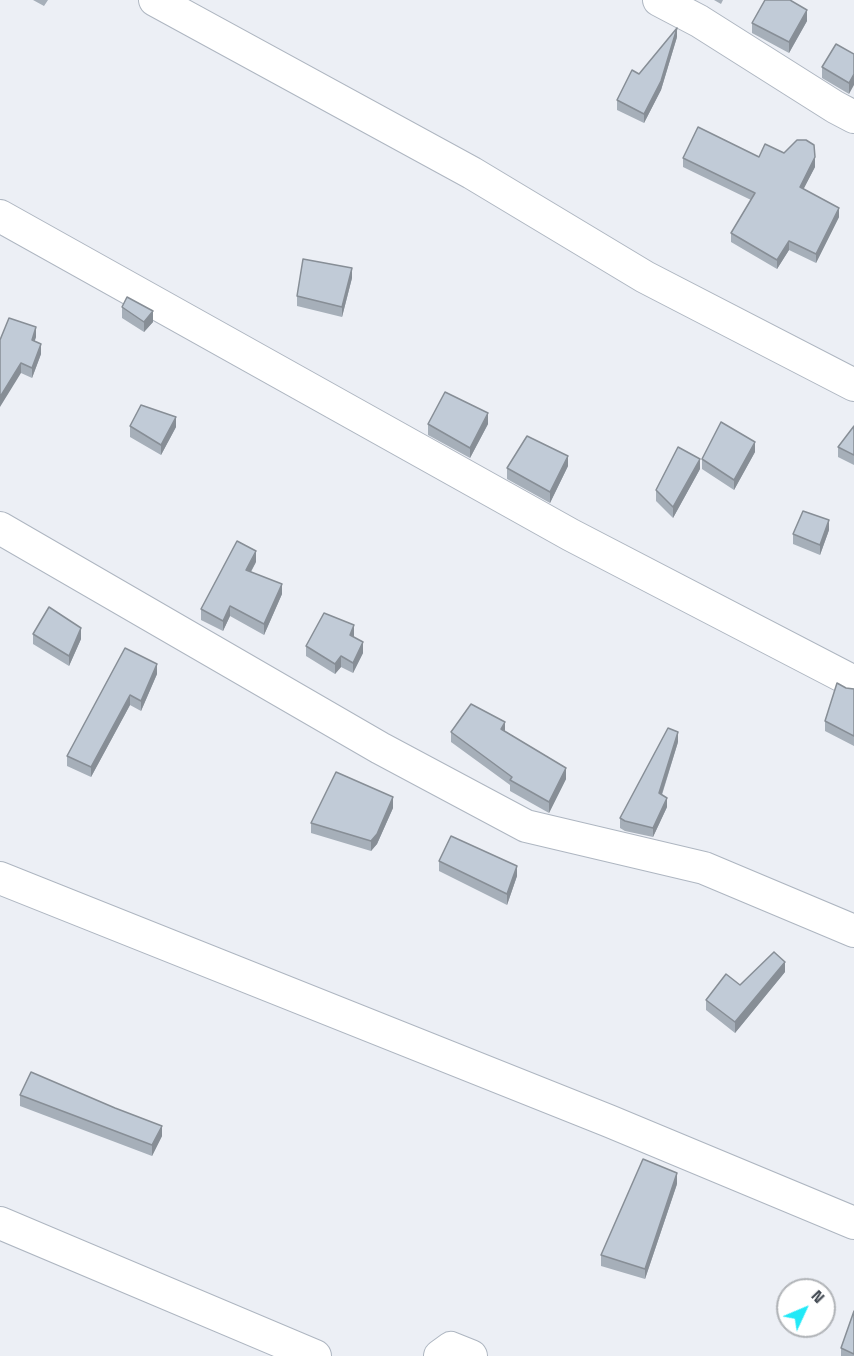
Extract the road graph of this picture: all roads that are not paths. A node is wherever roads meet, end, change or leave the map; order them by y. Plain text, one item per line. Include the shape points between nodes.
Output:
1 (155, 0) edge
2 (659, 0) edge
3 (854, 117) edge
4 (0, 216) edge
5 (854, 385) edge
6 (0, 528) edge
7 (854, 682) edge
8 (0, 878) edge
9 (854, 931) edge
10 (0, 1223) edge
11 (854, 1223) edge
12 (315, 1356) edge
13 (440, 1356) edge
14 (471, 1356) edge

1 - 5 street via 472,173 645,277
2 - 3 street
4 - 7 street via 572,536
6 - 9 street via 380,748 526,826 704,868
8 - 11 street
10 - 12 street
13 - 14 street via 451,1348

